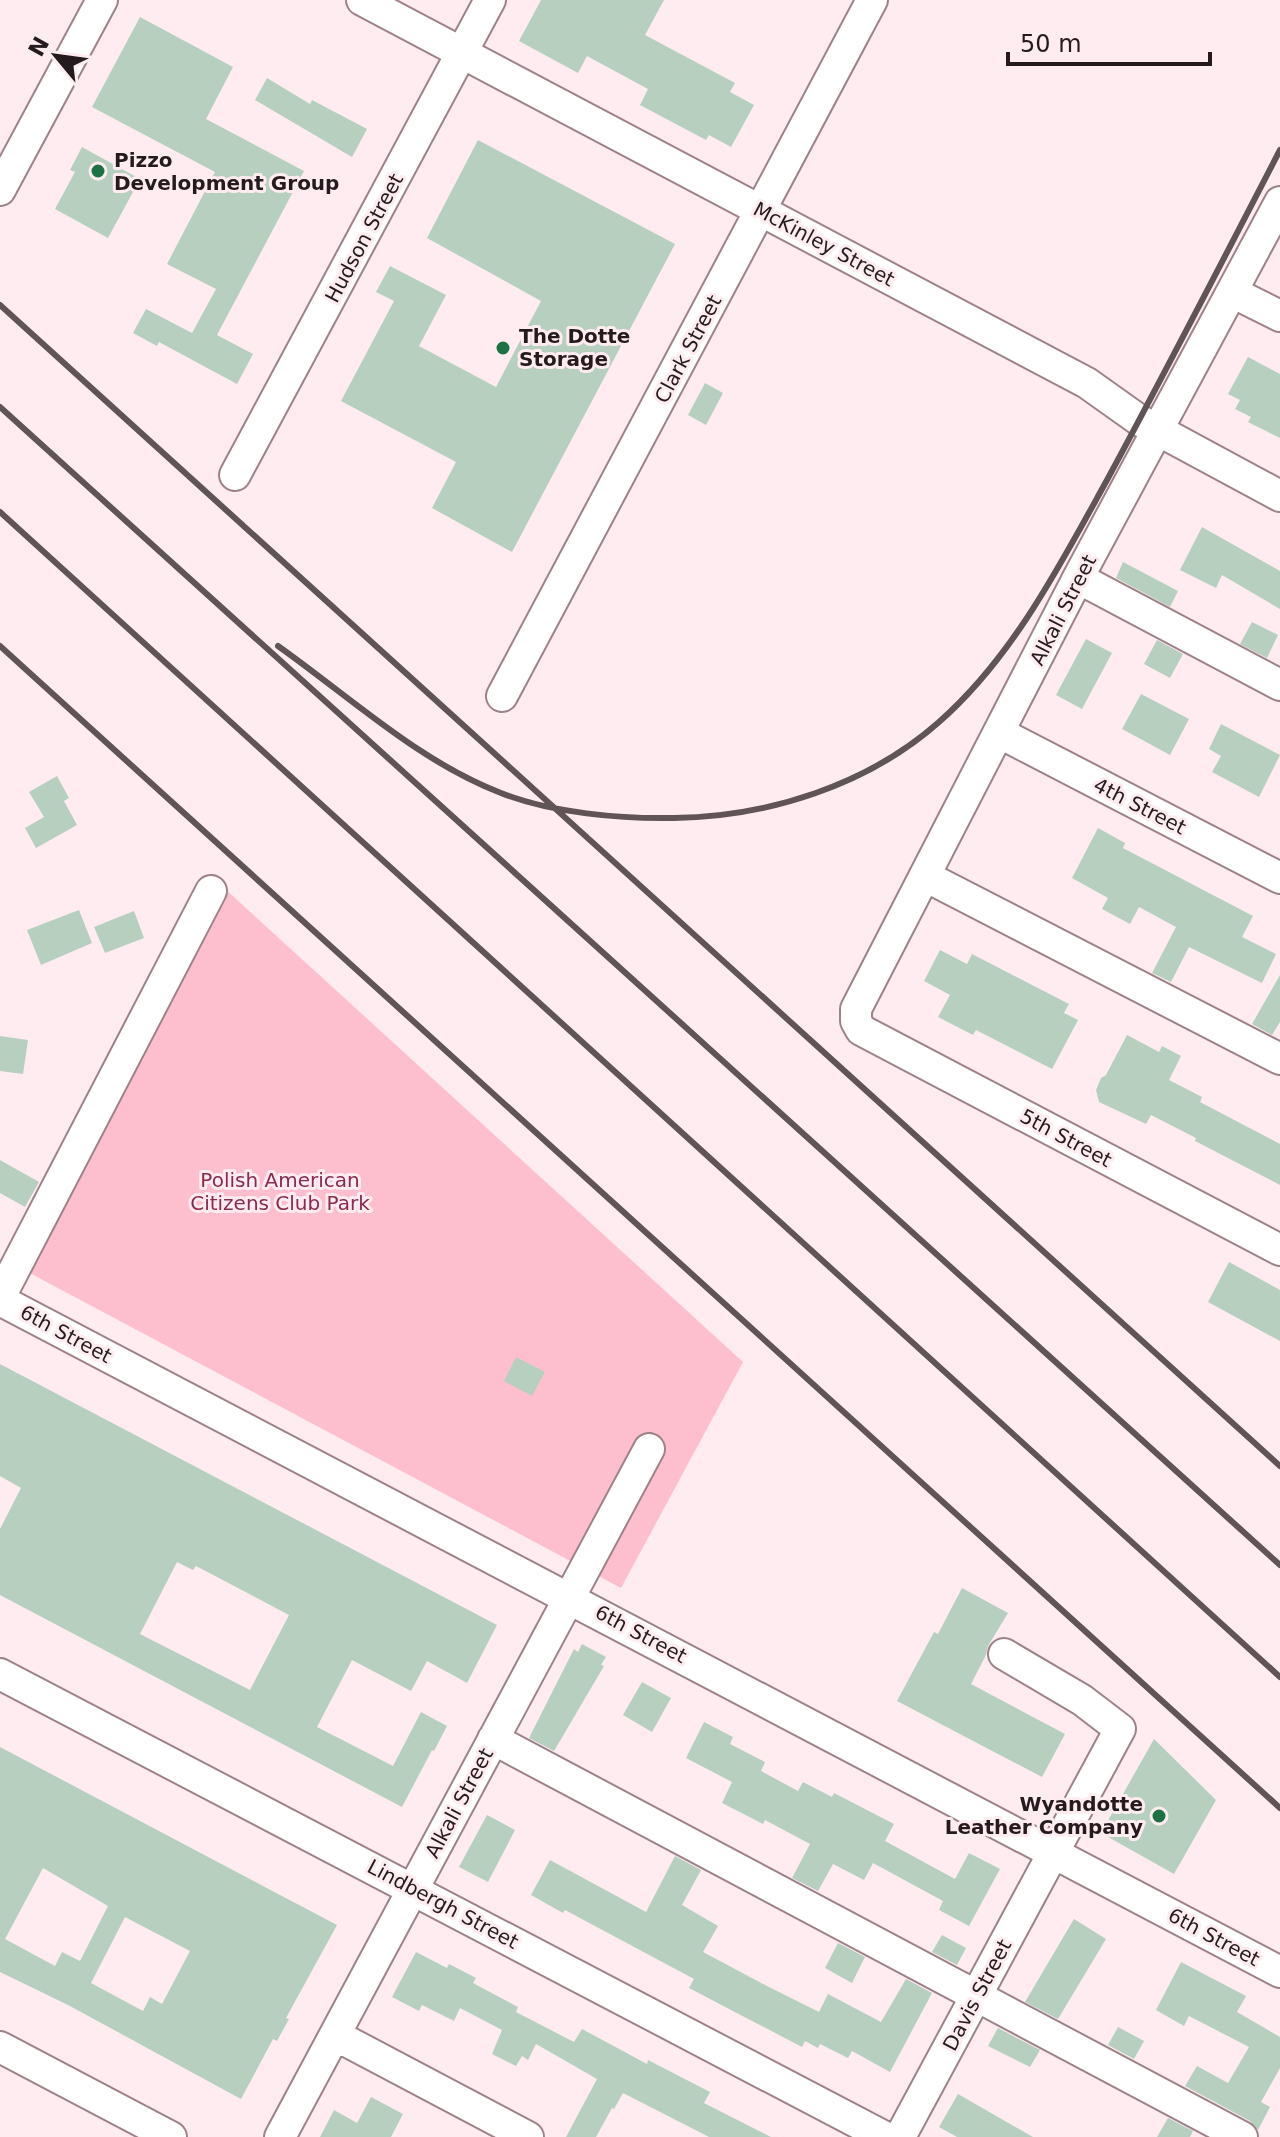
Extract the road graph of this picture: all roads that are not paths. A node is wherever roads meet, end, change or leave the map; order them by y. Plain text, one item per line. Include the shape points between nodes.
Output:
1 (102, 0) edge
2 (362, 0) edge
3 (490, 0) edge
4 (872, 0) edge
5 (463, 53) junction
6 (0, 190) edge
7 (1280, 202) edge
8 (761, 211) junction
9 (1232, 292) junction
10 (1280, 316) edge
11 (1158, 431) junction
12 (235, 475) dead end
13 (1280, 496) edge
14 (1078, 578) junction
15 (1280, 685) edge
16 (502, 696) dead end
17 (1000, 733) junction
18 (925, 876) junction
19 (1280, 878) edge
20 (211, 891) dead end
21 (856, 1021) joint
22 (1280, 1059) edge
23 (1280, 1250) edge
24 (0, 1298) edge
25 (649, 1449) dead end
26 (569, 1597) junction
27 (1004, 1654) dead end
28 (0, 1674) edge
29 (493, 1739) junction
30 (1053, 1852) junction
31 (413, 1889) junction
32 (1280, 1972) edge
33 (977, 1997) junction
34 (335, 2035) junction
35 (0, 2047) edge
36 (171, 2137) edge
37 (280, 2137) edge
38 (528, 2137) edge
39 (885, 2137) edge
40 (900, 2137) edge
41 (1242, 2137) edge

1 - 6 street
2 - 5 street, McKinley Street
3 - 5 street, Hudson Street
4 - 8 street, Clark Street
5 - 8 street, McKinley Street
5 - 12 street, Hudson Street
7 - 9 street, Alkali Street
8 - 11 street, McKinley Street via 1087,383
8 - 16 street, Clark Street
9 - 10 street
9 - 11 street, Alkali Street
11 - 13 street, McKinley Street
11 - 14 street, Alkali Street
14 - 15 street
14 - 17 street, Alkali Street
17 - 18 street, Alkali Street
17 - 19 street, 4th Street
18 - 21 street, Alkali Street via 856,1009
18 - 22 street
20 - 24 street
21 - 23 street, 5th Street via 861,1030
24 - 26 street, 6th Street
25 - 26 street, Alkali Street
26 - 29 street, Alkali Street
26 - 30 street, 6th Street
27 - 30 street, Davis Street via 1120,1729
28 - 31 street, Lindbergh Street
29 - 31 street, Alkali Street
29 - 33 street
30 - 32 street, 6th Street
30 - 33 street, Davis Street
31 - 34 street, Alkali Street
31 - 39 street, Lindbergh Street
33 - 40 street, Davis Street
33 - 41 street
34 - 37 street, Alkali Street
34 - 38 street
35 - 36 street

